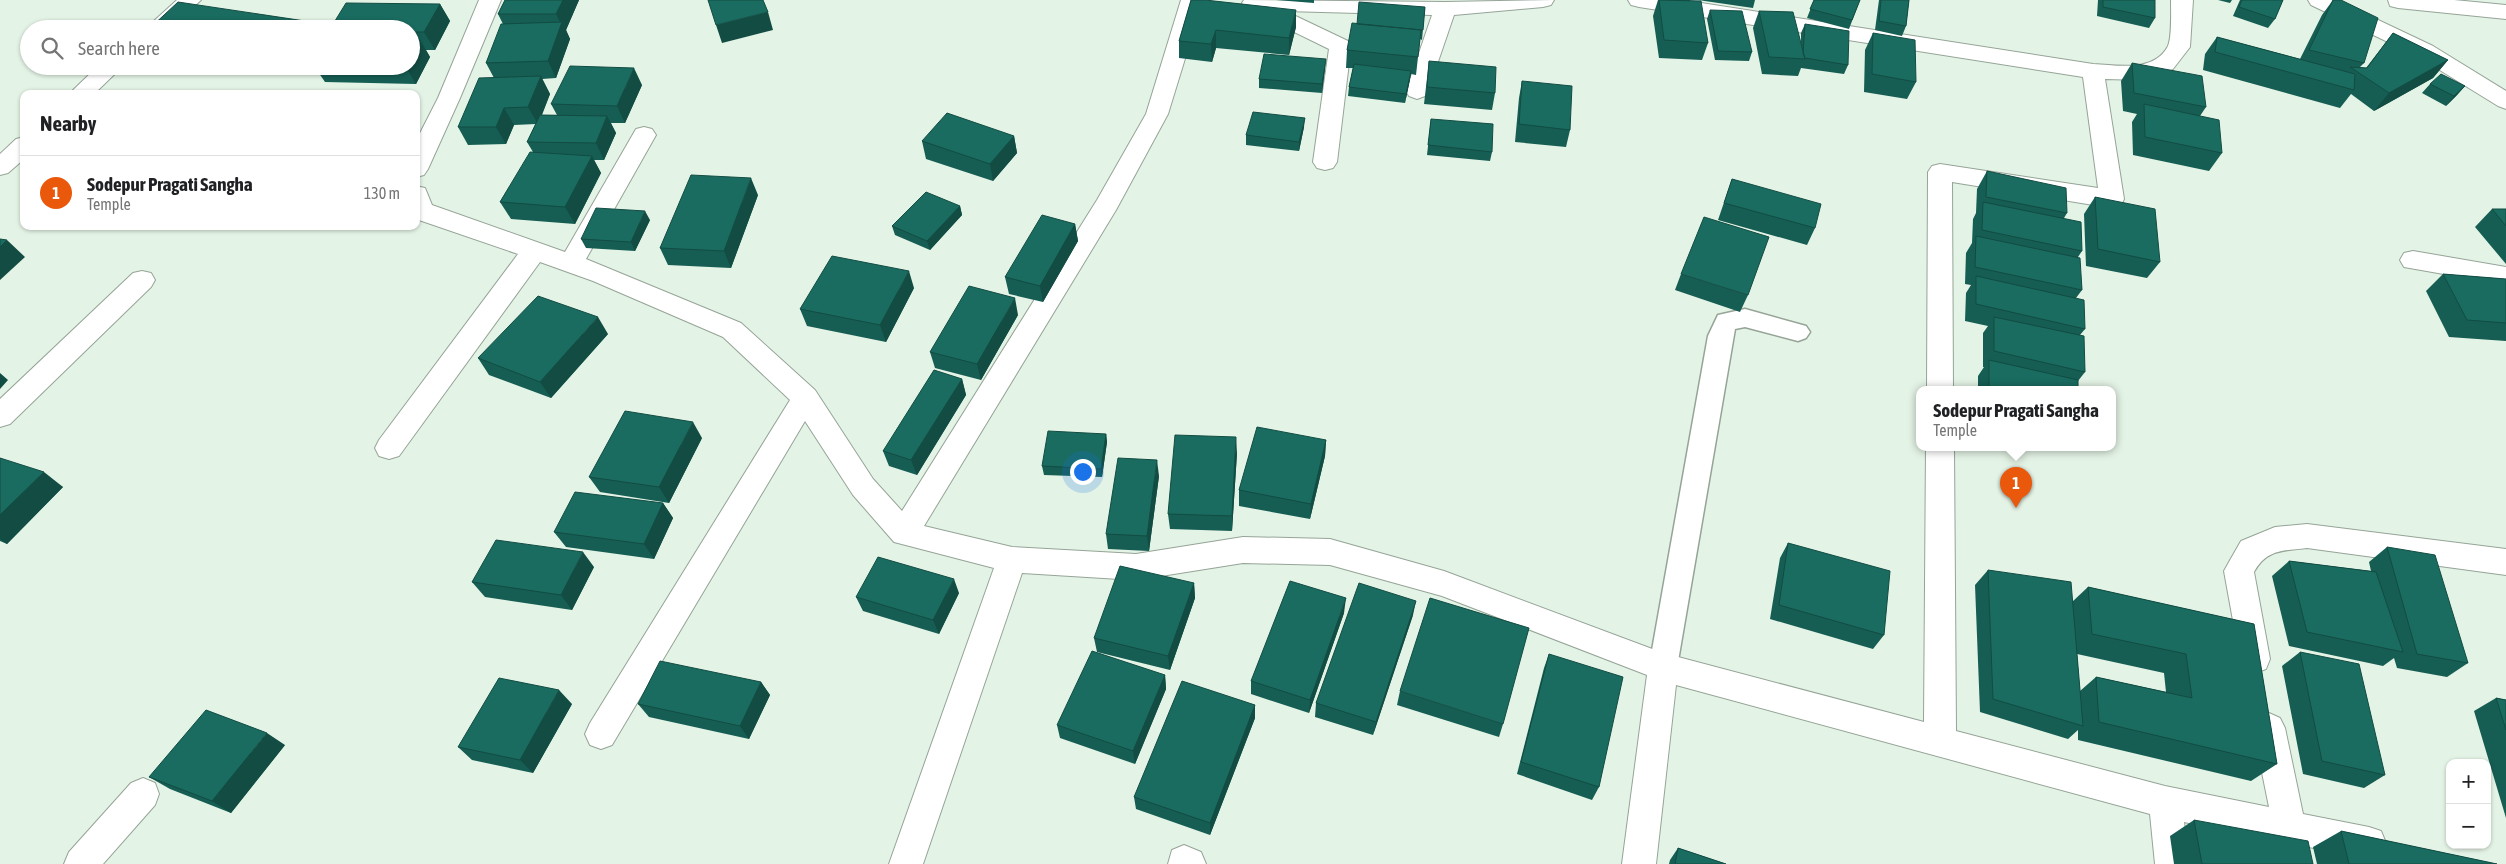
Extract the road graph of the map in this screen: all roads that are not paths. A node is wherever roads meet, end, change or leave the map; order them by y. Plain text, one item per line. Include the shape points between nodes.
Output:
1 (190, 0) edge
2 (490, 0) edge
3 (1192, 0) edge
4 (1542, 0) edge
5 (1639, 0) edge
6 (2182, 0) edge
7 (2319, 0) edge
8 (2398, 1) edge
9 (1253, 2) edge
10 (1445, 9) junction
11 (2506, 12) edge
12 (167, 20) edge
13 (2388, 33) junction
14 (2093, 71) junction
15 (102, 75) edge
16 (85, 90) edge
17 (1417, 91) dead end
18 (2506, 101) edge
19 (644, 135) dead end
20 (20, 149) edge
21 (420, 155) edge
22 (1325, 162) dead end
23 (0, 167) edge
24 (420, 208) edge
25 (534, 250) junction
26 (2413, 260) dead end
27 (571, 263) junction
28 (2506, 276) edge
29 (142, 280) dead end
30 (1798, 332) dead end
31 (1940, 386) edge
32 (805, 398) junction
33 (0, 416) edge
34 (389, 448) dead end
35 (1940, 451) edge
36 (904, 533) junction
37 (1012, 560) junction
38 (2506, 562) edge
39 (1663, 667) junction
40 (601, 734) dead end
41 (1940, 741) junction
42 (143, 794) dead end
43 (2165, 802) junction
44 (2290, 828) junction
45 (2398, 848) edge
46 (81, 864) edge
47 (906, 864) edge
48 (1639, 864) edge
49 (2172, 864) edge

1 - 12 street
2 - 21 street via 449,98
3 - 36 street via 1157,114 1107,204
4 - 10 street
5 - 14 street
6 - 14 street via 2179,47 2165,64 2143,73
7 - 13 street
8 - 11 street
8 - 13 street
9 - 10 street
9 - 22 street via 1340,46
10 - 17 street
13 - 18 street via 2425,51
14 - 31 street via 2112,199 1940,172
15 - 16 street
19 - 27 street
20 - 23 street
24 - 25 street via 421,211
25 - 27 street
25 - 34 street
26 - 28 street
27 - 32 street via 732,330
29 - 33 street
30 - 39 lane via 1745,318 1726,321 1720,336
32 - 36 street via 863,487
32 - 40 street
35 - 41 street
36 - 37 street
37 - 39 street via 1136,566 1243,550 1330,552 1444,584
37 - 47 street
38 - 44 street via 2308,536 2274,539 2251,550 2239,571
39 - 41 street
39 - 48 street
41 - 43 street
42 - 46 street
43 - 44 street
43 - 49 street
44 - 45 street

